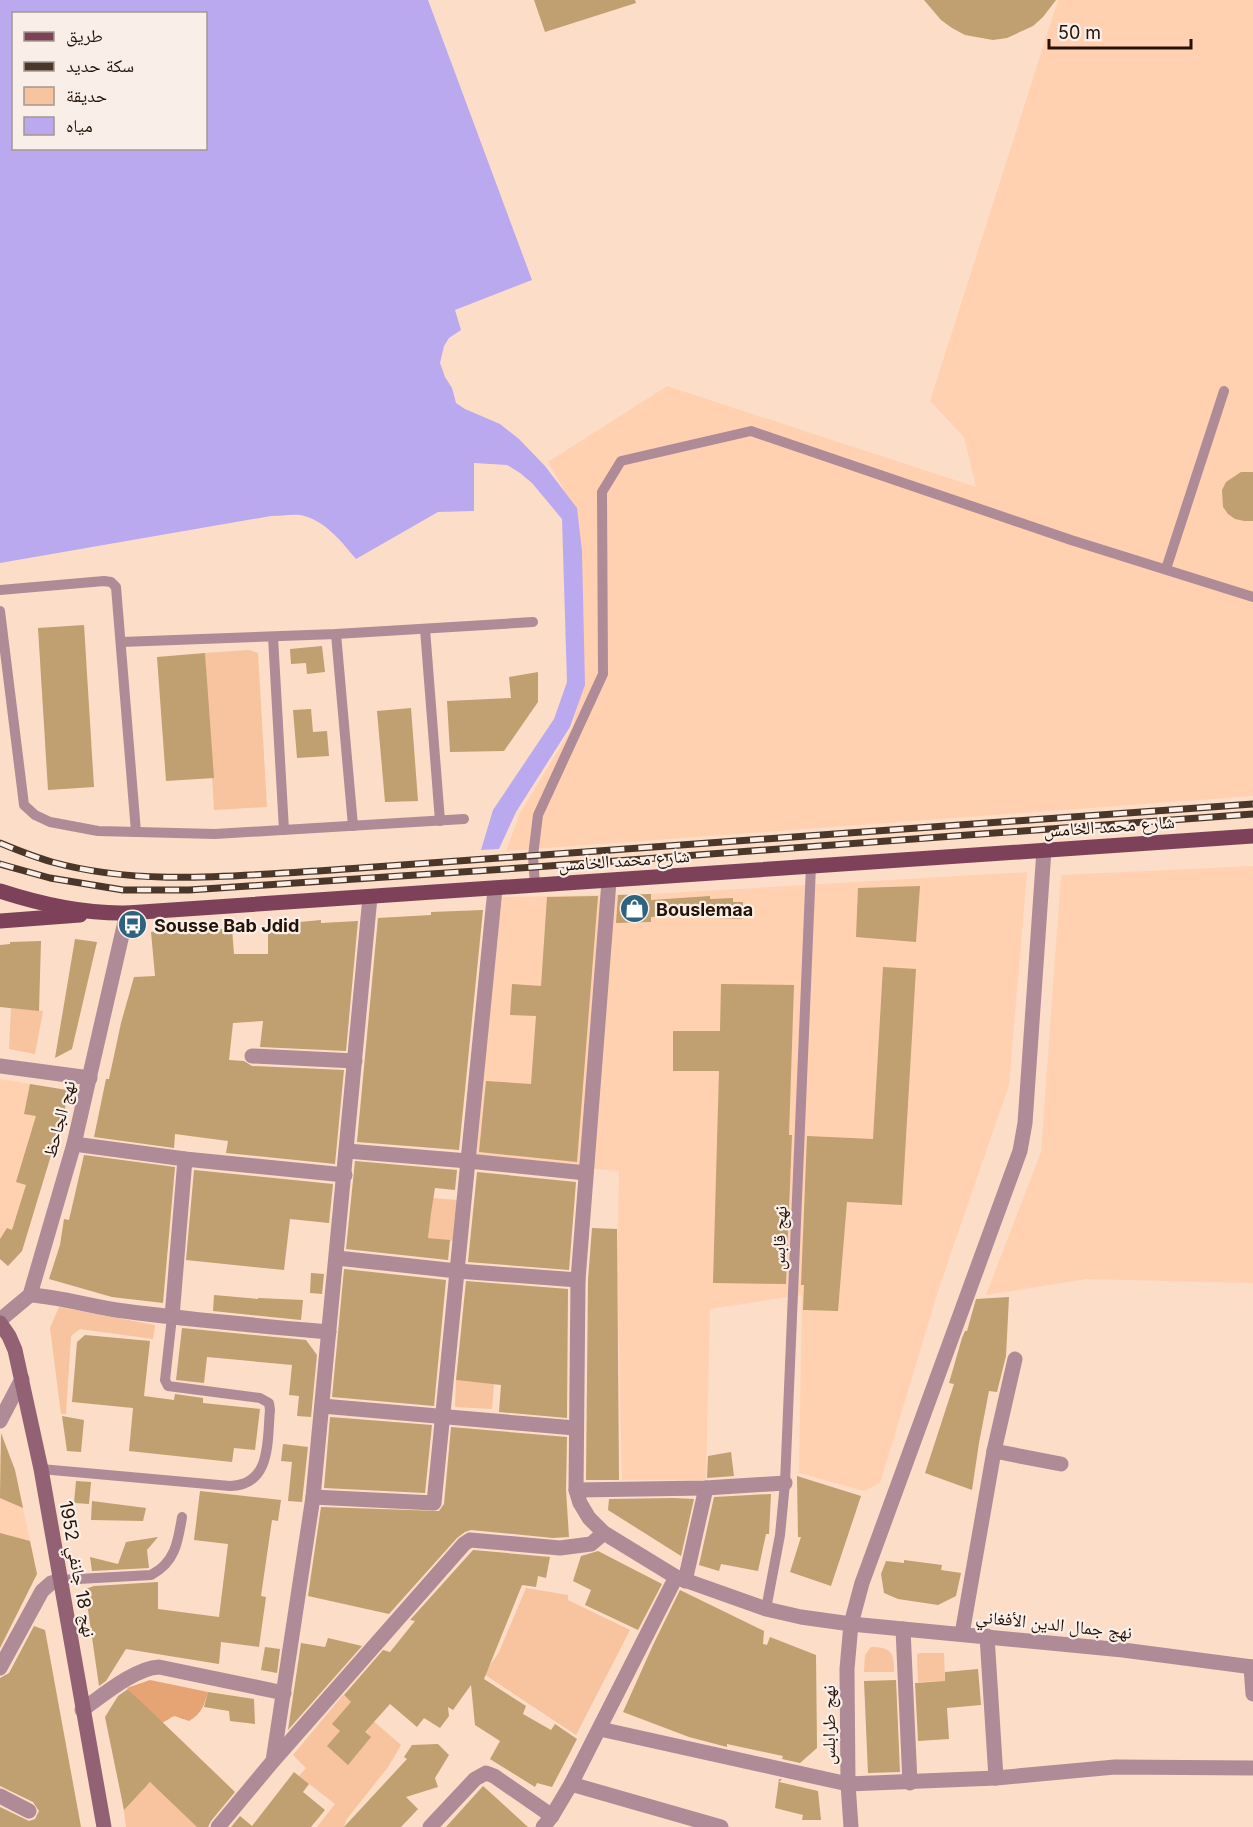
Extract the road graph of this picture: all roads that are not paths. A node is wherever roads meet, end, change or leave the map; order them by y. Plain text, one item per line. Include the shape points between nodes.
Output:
1 (1224, 391) dead end
2 (1166, 569) junction
3 (0, 590) edge
4 (1253, 597) edge
5 (0, 611) edge
6 (533, 622) dead end
7 (425, 629) junction
8 (336, 634) junction
9 (273, 637) junction
10 (121, 642) junction
11 (464, 819) dead end
12 (440, 821) junction
13 (353, 826) junction
14 (284, 830) junction
15 (136, 832) junction
16 (1253, 836) edge
17 (1044, 850) junction
18 (811, 866) junction
19 (609, 881) junction
20 (535, 886) junction
21 (495, 889) junction
22 (0, 891) edge
23 (370, 897) junction
24 (101, 914) junction
25 (127, 914) junction
26 (0, 921) edge
27 (252, 1056) dead end
28 (355, 1061) junction
29 (0, 1066) edge
30 (90, 1078) junction
31 (74, 1144) junction
32 (347, 1152) junction
33 (185, 1159) junction
34 (468, 1161) junction
35 (586, 1173) junction
36 (345, 1175) junction
37 (337, 1258) junction
38 (457, 1271) junction
39 (578, 1280) junction
40 (30, 1295) junction
41 (172, 1317) junction
42 (0, 1321) edge
43 (329, 1332) junction
44 (1015, 1359) dead end
45 (22, 1379) junction
46 (322, 1406) junction
47 (443, 1417) junction
48 (0, 1421) edge
49 (575, 1428) junction
50 (994, 1451) junction
51 (1061, 1464) dead end
52 (41, 1469) junction
53 (785, 1483) junction
54 (706, 1488) junction
55 (576, 1490) junction
56 (313, 1497) junction
57 (182, 1517) dead end
58 (604, 1533) junction
59 (681, 1579) junction
60 (60, 1580) junction
61 (766, 1609) junction
62 (851, 1624) junction
63 (903, 1629) junction
64 (962, 1634) junction
65 (987, 1636) junction
66 (1252, 1667) edge
67 (0, 1668) edge
68 (284, 1693) junction
69 (1253, 1694) edge
70 (82, 1710) junction
71 (600, 1729) junction
72 (273, 1761) junction
73 (1253, 1768) edge
74 (996, 1778) junction
75 (909, 1783) junction
76 (571, 1784) junction
77 (848, 1784) junction
78 (0, 1796) edge
79 (29, 1811) dead end
80 (548, 1822) edge
81 (104, 1827) edge
82 (218, 1827) edge
83 (430, 1827) edge
84 (721, 1827) edge
85 (851, 1827) edge

1 - 2 lane
2 - 4 lane
2 - 20 lane via 751,431 621,461 602,492 603,674 538,815 533,856
3 - 10 lane via 111,582 117,590
5 - 15 lane via 24,805 50,822 98,831
6 - 7 lane
7 - 8 lane
7 - 12 lane
8 - 9 lane
8 - 13 lane
9 - 10 lane
9 - 14 lane
10 - 15 lane
11 - 12 lane
12 - 13 lane
13 - 14 lane
14 - 15 lane via 215,834
16 - 17 main road, شارع محمد الخامس
17 - 18 main road, شارع محمد الخامس
17 - 62 street, نهج طرابلس via 1020,1151 862,1583
18 - 19 main road, شارع محمد الخامس
18 - 53 lane, نهج قابس
19 - 20 main road, شارع محمد الخامس
19 - 35 street
20 - 21 main road, شارع محمد الخامس
21 - 23 main road, شارع محمد الخامس
21 - 34 street
22 - 24 main road, شارع محمد الخامس
23 - 25 main road, شارع محمد الخامس
23 - 28 street
24 - 25 main road, شارع محمد الخامس
24 - 26 main road
25 - 30 street, نهج الجاحظ
27 - 28 street
28 - 32 street
29 - 30 street
30 - 31 street, نهج الجاحظ
31 - 33 street
31 - 40 street, نهج الجاحظ
32 - 34 street
32 - 36 street
33 - 36 street
33 - 41 street
34 - 35 street
34 - 38 street
35 - 39 street
36 - 37 street
37 - 38 street
37 - 43 street
38 - 39 street
38 - 47 street
39 - 49 street
40 - 41 street
40 - 42 street
41 - 43 street
41 - 52 lane via 165,1380 168,1386 260,1398 269,1403 265,1458 257,1476 240,1485 230,1485
42 - 45 main road, نهج 18 جانفي 1952 via 9,1336
43 - 46 street
44 - 50 street
45 - 48 street
45 - 52 main road, نهج 18 جانفي 1952
46 - 47 street
46 - 56 street
47 - 49 street
47 - 56 street via 434,1503
49 - 55 street
50 - 51 street
50 - 64 street
52 - 60 main road, نهج 18 جانفي 1952
53 - 54 street
53 - 61 lane, نهج قابس
54 - 55 street
54 - 59 street
55 - 58 street, نهج جمال الدين الأفغاني via 589,1518
56 - 68 street
57 - 60 lane via 174,1554 159,1571 151,1575
58 - 59 street, نهج جمال الدين الأفغاني
58 - 72 street via 591,1544 560,1548 470,1540 464,1544
59 - 61 street, نهج جمال الدين الأفغاني
59 - 71 street
60 - 67 street via 42,1591
60 - 70 main road, نهج 18 جانفي 1952
61 - 62 street, نهج جمال الدين الأفغاني
62 - 63 street, نهج جمال الدين الأفغاني
62 - 77 street, نهج طرابلس via 847,1669
63 - 64 street, نهج جمال الدين الأفغاني
63 - 75 street
64 - 65 street, نهج جمال الدين الأفغاني
65 - 66 street, نهج جمال الدين الأفغاني
65 - 74 street
66 - 69 street
68 - 70 street via 152,1667
68 - 72 street
70 - 81 main road, نهج 18 جانفي 1952
71 - 76 street
71 - 77 street
72 - 82 street
73 - 74 street via 1115,1767
74 - 75 street
75 - 77 street
76 - 80 street
76 - 84 street
77 - 85 street, نهج طرابلس
78 - 79 street
80 - 83 street via 486,1773 478,1776

